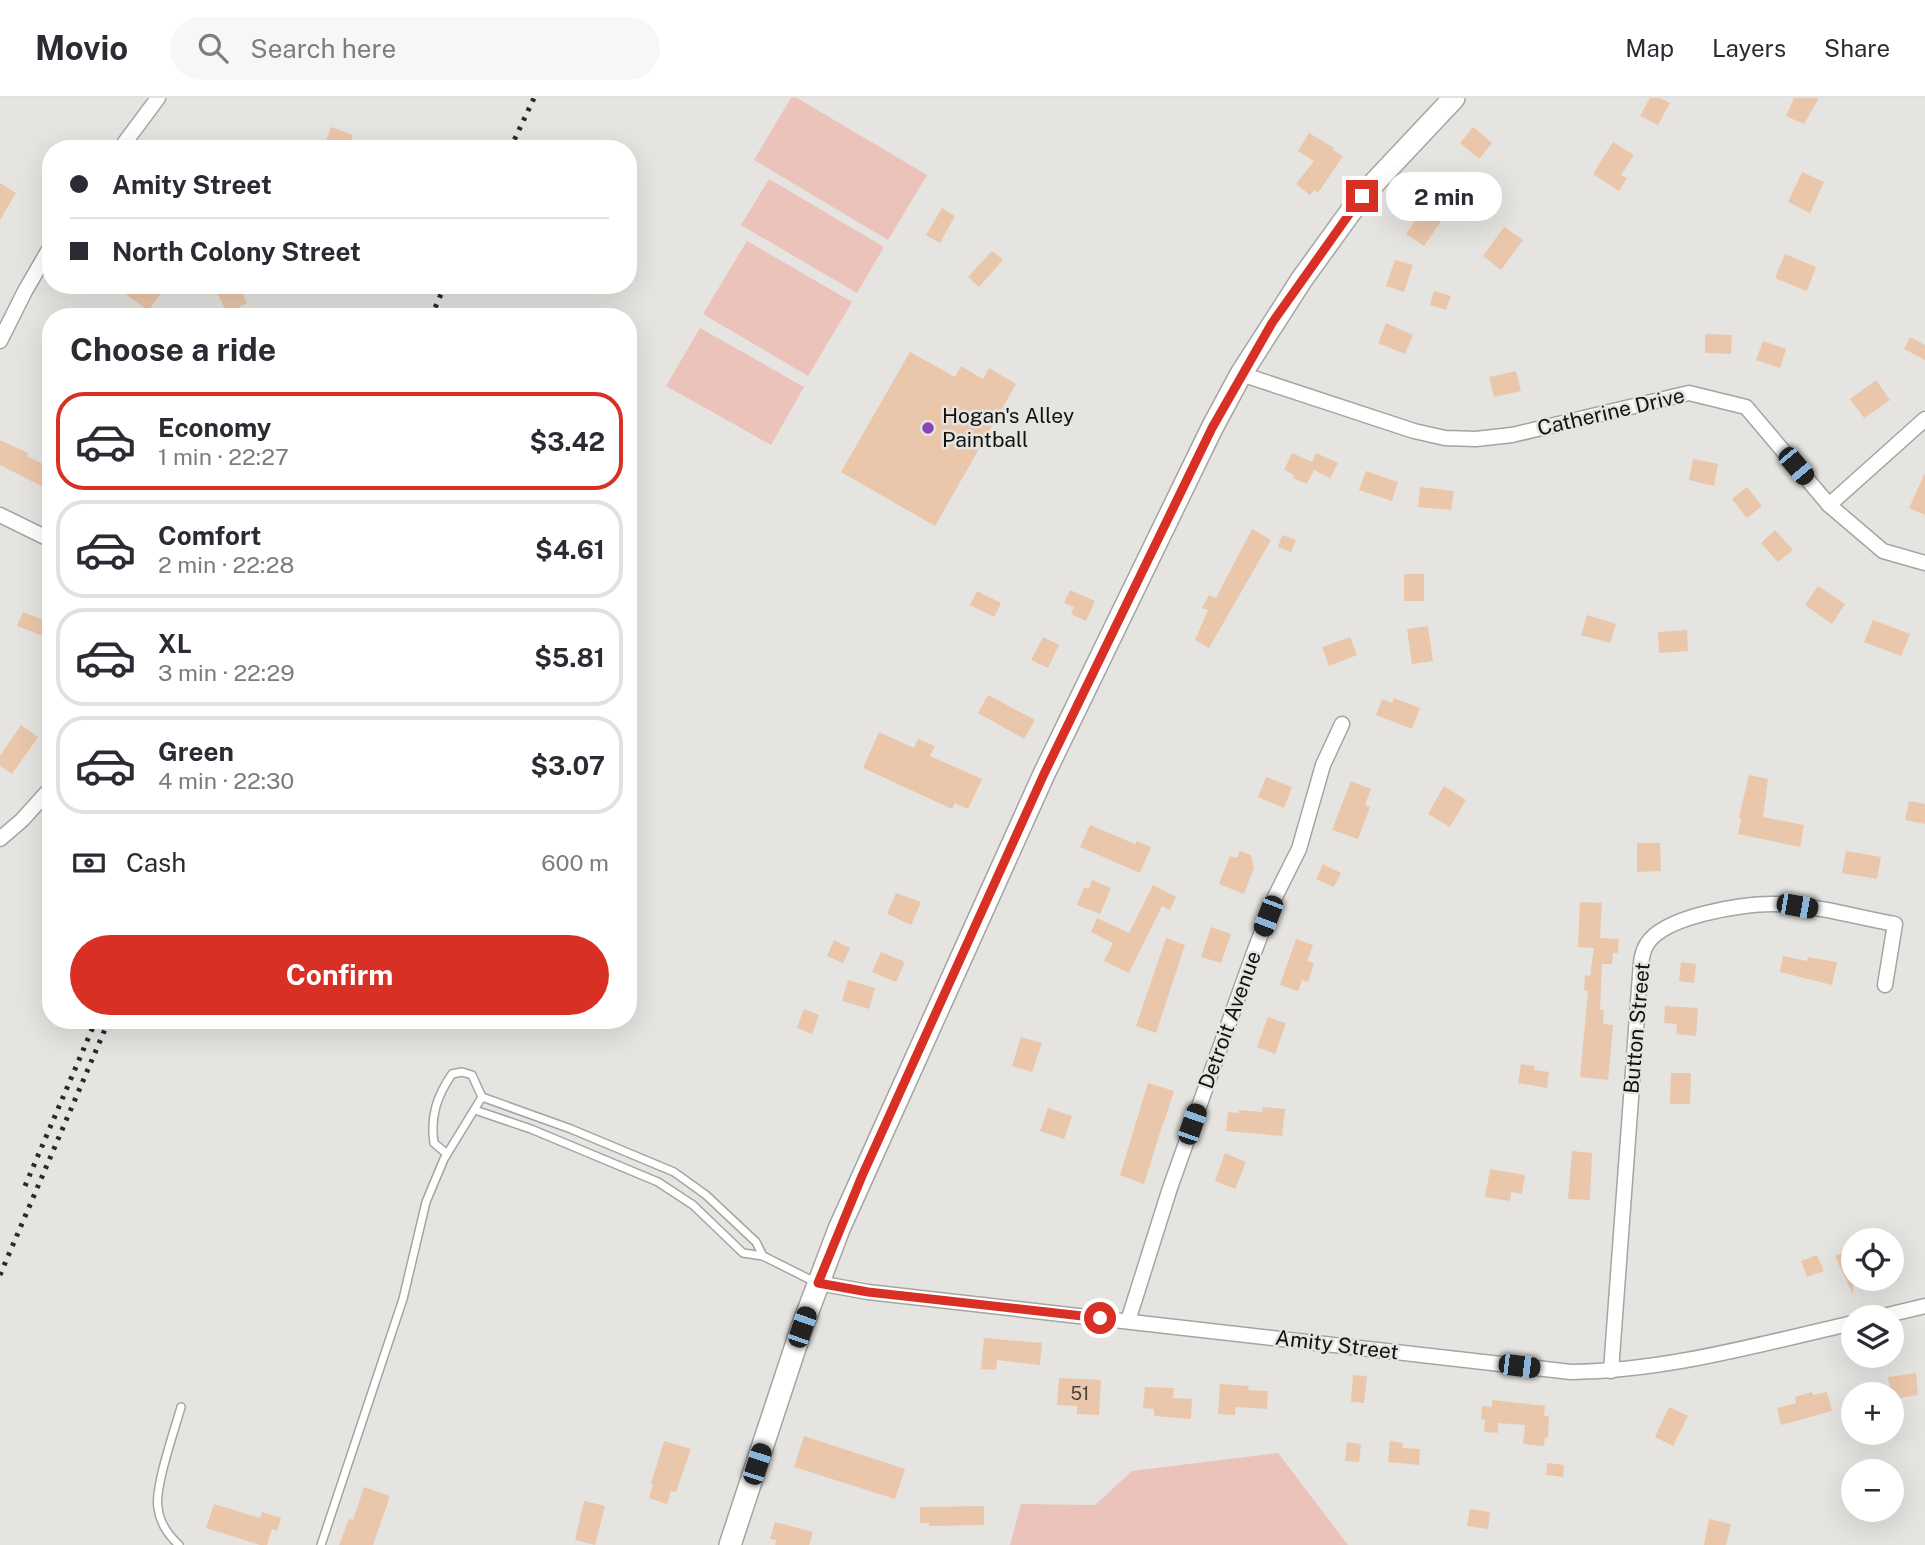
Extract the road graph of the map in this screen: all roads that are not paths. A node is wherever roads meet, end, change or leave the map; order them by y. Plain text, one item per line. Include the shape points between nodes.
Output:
1 (158, 98) edge
2 (1454, 98) edge
3 (127, 140) edge
4 (42, 262) edge
5 (0, 341) edge
6 (1241, 374) junction
7 (1925, 419) edge
8 (1829, 505) junction
9 (0, 515) edge
10 (42, 536) edge
11 (1925, 563) edge
12 (1342, 724) dead end
13 (42, 798) edge
14 (0, 839) edge
15 (1885, 985) dead end
16 (482, 1097) junction
17 (475, 1110) junction
18 (447, 1154) junction
19 (643, 1159) junction
20 (632, 1171) junction
21 (763, 1256) junction
22 (818, 1283) junction
23 (1925, 1306) edge
24 (1904, 1311) edge
25 (1128, 1321) junction
26 (1841, 1326) edge
27 (1611, 1371) junction
28 (181, 1407) dead end
29 (179, 1545) edge
30 (321, 1545) edge
31 (730, 1545) edge

1 - 3 street
2 - 6 main road via 1362,196 1301,279
4 - 5 street
6 - 8 street, Catherine Drive via 1414,431 1476,439 1512,435 1689,393 1746,407
6 - 22 main road via 1044,774
7 - 8 street
8 - 11 street, Catherine Drive via 1883,551
9 - 10 street
12 - 25 street, Detroit Avenue via 1323,765 1299,849 1253,955
13 - 14 street
15 - 27 street, Button Street via 1895,924 1797,906 1748,905 1719,911 1667,927 1647,944 1641,959
16 - 17 lane
16 - 18 lane via 472,1075 452,1074 446,1083 434,1106 432,1130 434,1143
16 - 19 lane
17 - 18 lane
17 - 20 lane
18 - 30 lane via 426,1202 403,1298
19 - 20 lane
19 - 21 lane via 674,1172 706,1195 756,1242
20 - 21 lane via 694,1205 743,1252
21 - 22 lane
22 - 25 street, Amity Street
22 - 31 main road
23 - 24 street
25 - 27 street, Amity Street via 1571,1372
26 - 27 street, Amity Street
28 - 29 lane via 157,1506 166,1533

